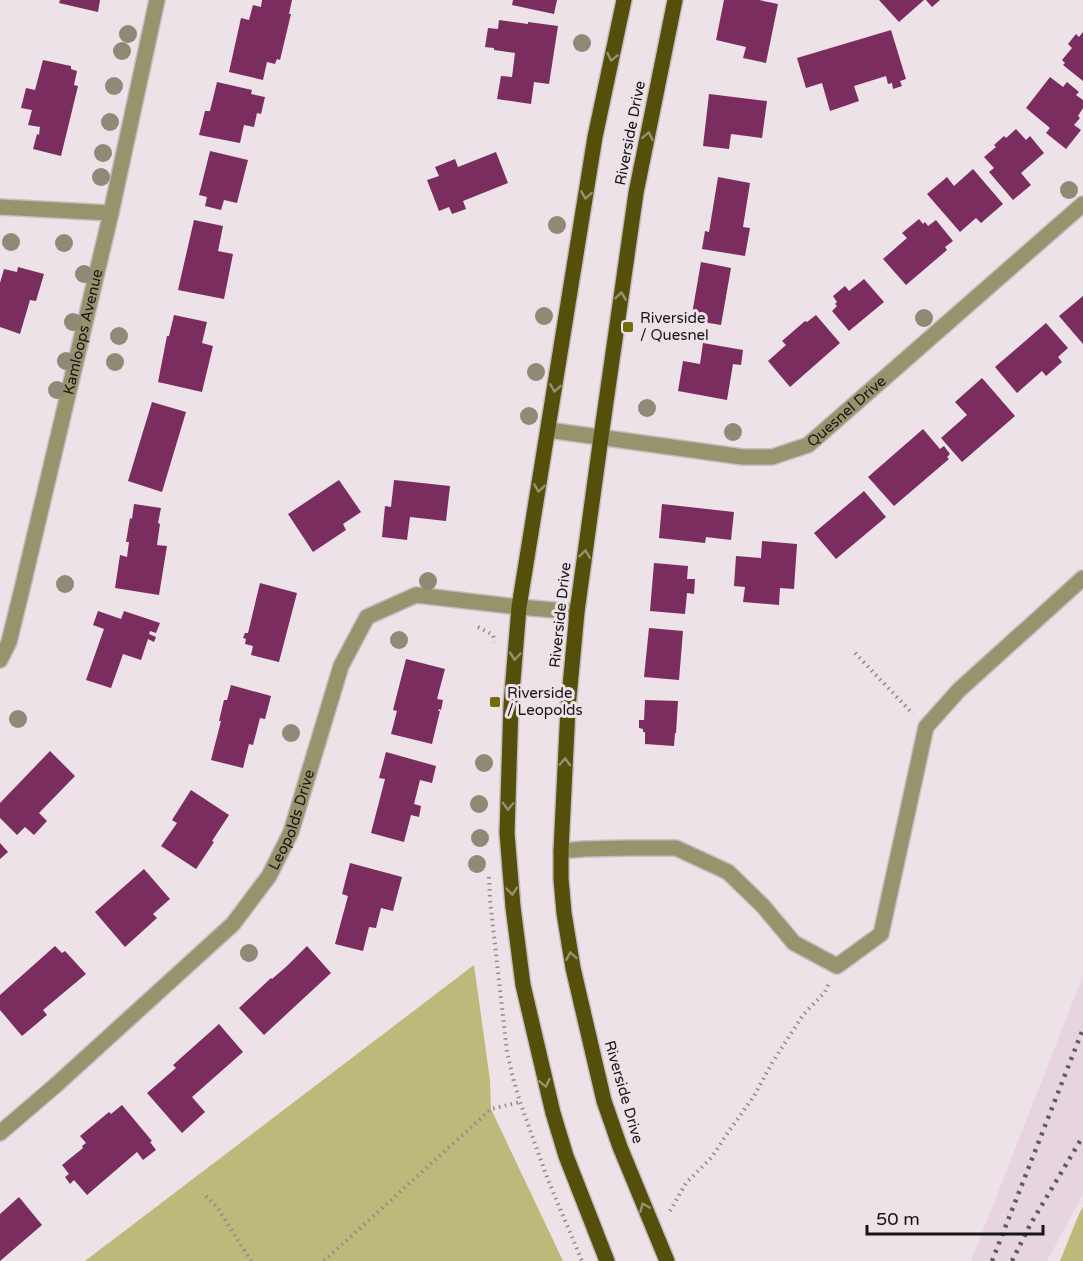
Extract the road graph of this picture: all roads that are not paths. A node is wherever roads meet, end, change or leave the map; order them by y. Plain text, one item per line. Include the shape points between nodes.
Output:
1 (157, 0) edge
2 (624, 0) edge
3 (675, 0) edge
4 (1083, 204) edge
5 (0, 207) edge
6 (111, 213) junction
7 (548, 430) junction
8 (601, 437) junction
9 (1083, 579) edge
10 (519, 607) junction
11 (578, 612) junction
12 (0, 660) edge
13 (561, 851) junction
14 (0, 1133) edge
15 (607, 1261) edge
16 (667, 1261) edge

1 - 6 street, Kamloops Avenue
2 -> 7 main road via 595,137
8 -> 3 main road, Riverside Drive via 636,193
4 - 8 street, Quesnel Drive via 808,445 772,457 743,457
5 - 6 street
6 - 12 street, Kamloops Avenue via 9,642
7 - 8 street, Quesnel Drive
7 -> 10 main road
11 -> 8 main road, Riverside Drive
9 - 13 street via 959,690 926,727 880,933 837,966 794,943 728,872 676,848
10 - 11 street, Leopolds Drive
10 - 14 street, Leopolds Drive via 416,595 367,617 341,666 291,832 269,876 233,924
10 -> 15 main road via 507,833 522,984 566,1156
13 -> 11 main road, Riverside Drive via 568,708
16 -> 13 main road, Riverside Drive via 604,1101 571,957

